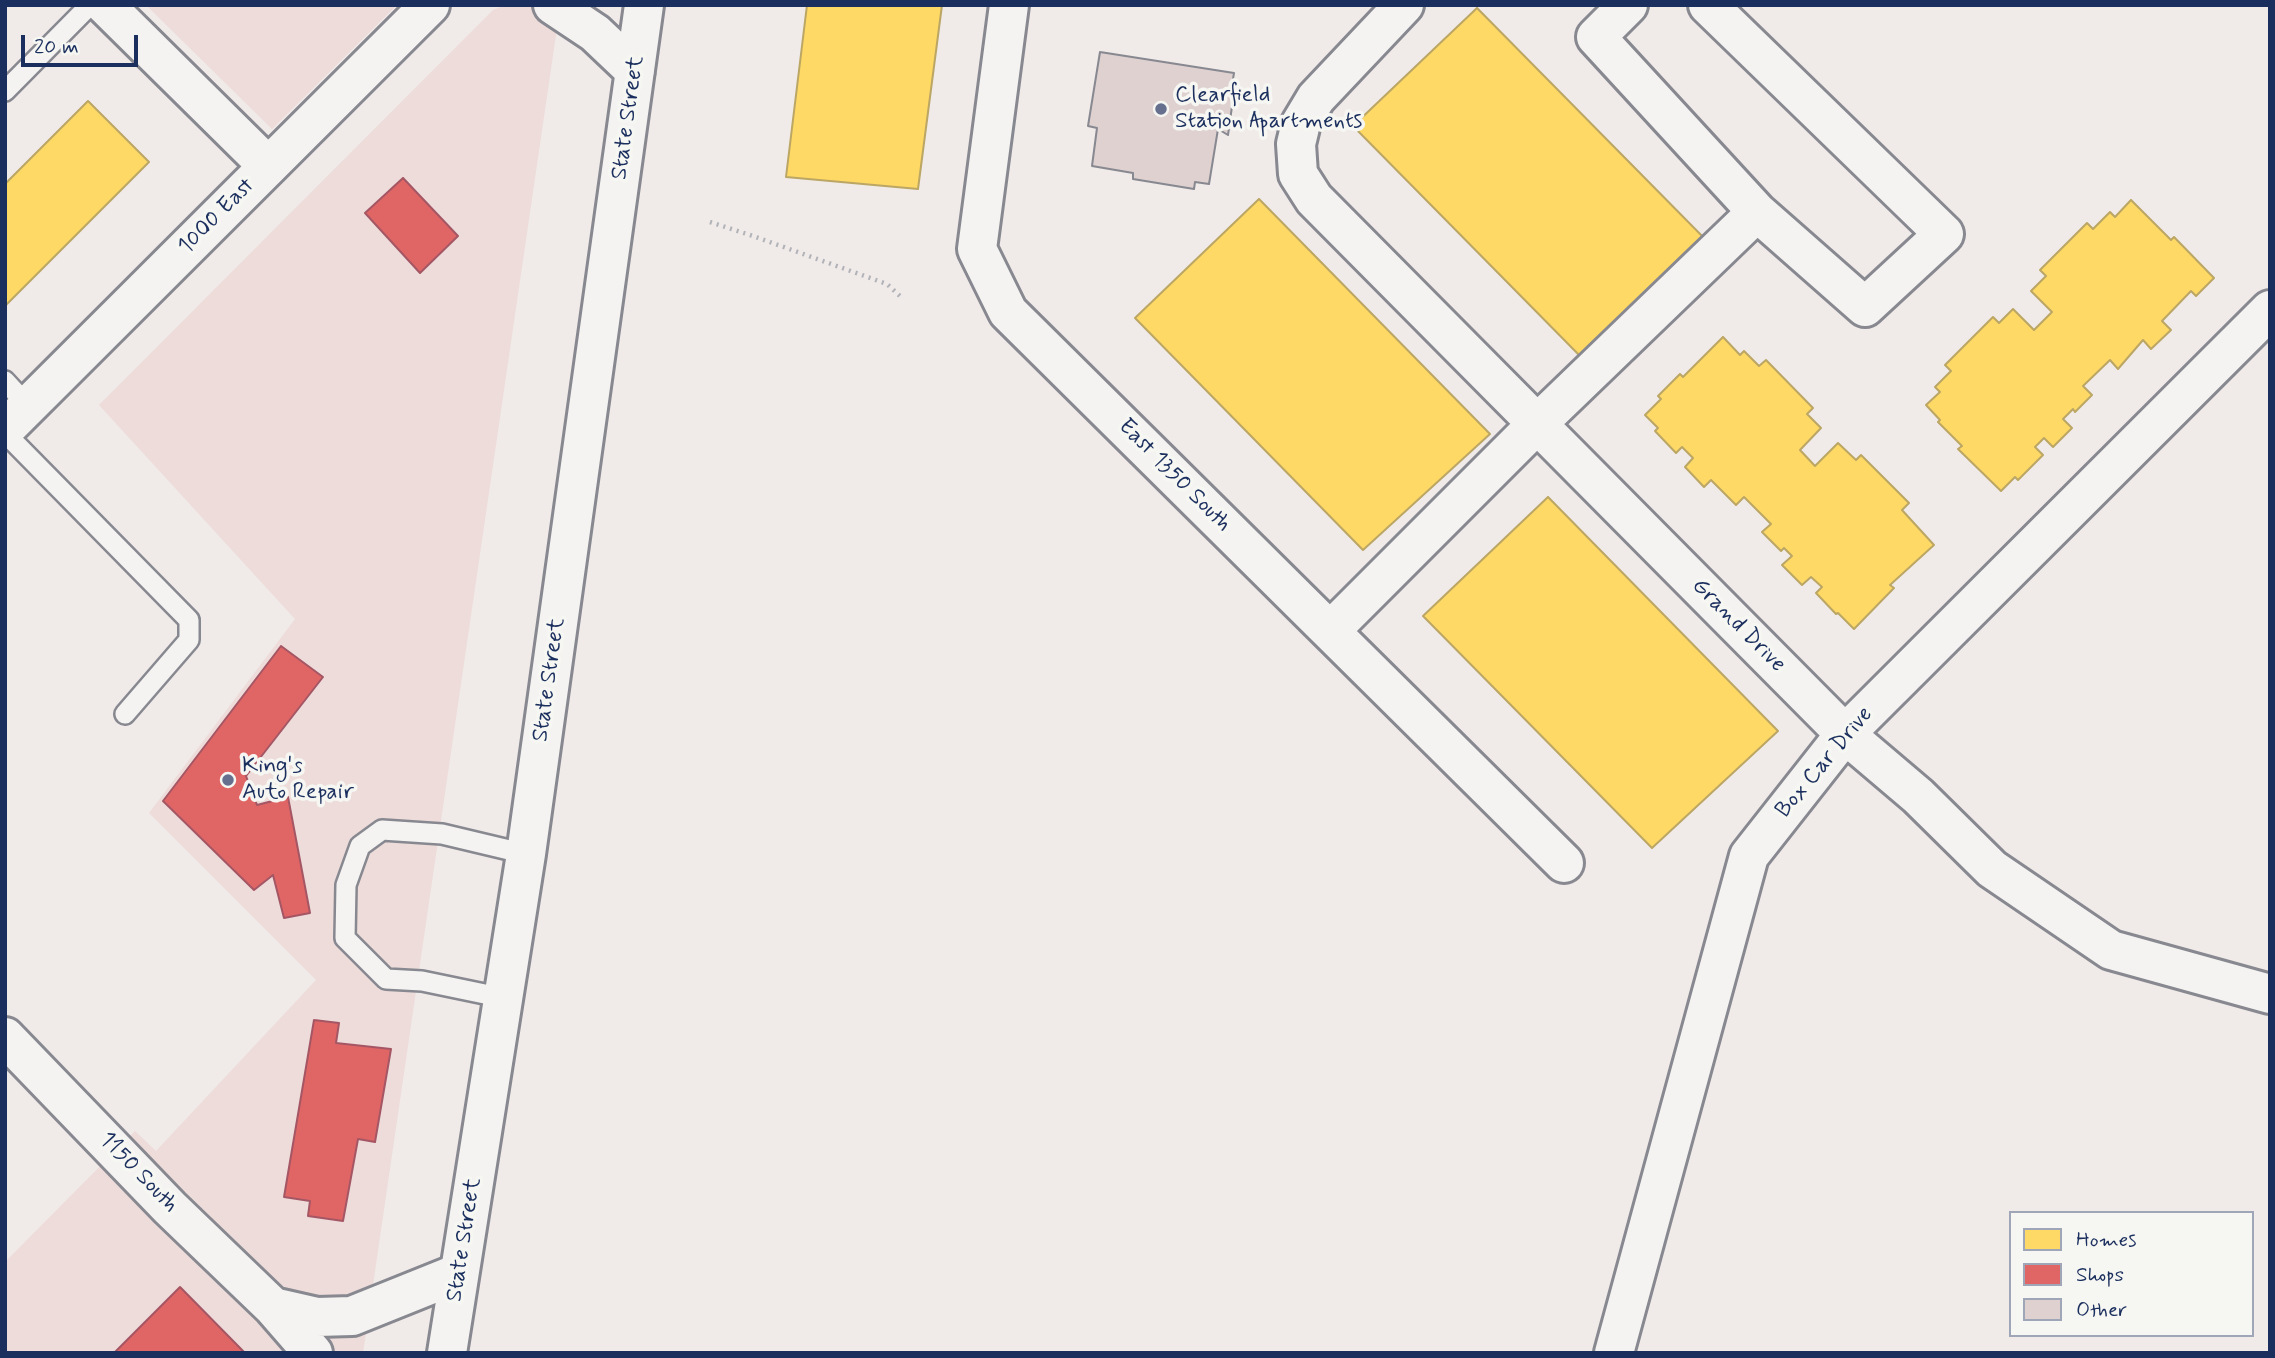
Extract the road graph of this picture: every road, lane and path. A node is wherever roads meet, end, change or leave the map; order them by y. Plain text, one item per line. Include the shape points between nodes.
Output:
1 (90, 5) edge
2 (105, 5) edge
3 (430, 5) edge
4 (553, 5) edge
5 (644, 5) edge
6 (1009, 5) edge
7 (1628, 5) edge
8 (1708, 5) edge
9 (1387, 11) edge
10 (635, 71) junction
11 (5, 91) edge
12 (268, 166) junction
13 (1757, 212) junction
14 (710, 222) dead end
15 (901, 297) dead end
16 (2270, 310) edge
17 (11, 412) edge
18 (1537, 424) junction
19 (1330, 631) junction
20 (125, 714) dead end
21 (1845, 734) junction
22 (526, 854) junction
23 (1564, 863) dead end
24 (2270, 994) edge
25 (504, 998) junction
26 (5, 1037) edge
27 (459, 1273) junction
28 (273, 1307) junction
29 (313, 1353) edge
30 (447, 1353) edge
31 (1614, 1353) edge

1 - 11 lane
2 - 12 street
3 - 12 street, 1000 East
4 - 10 street via 595,33
5 - 10 street, State Street
6 - 19 street, East 1350 South via 977,249 1007,312
7 - 13 street via 1595,37
8 - 13 street via 1944,233 1865,307
9 - 18 street, Grand Drive via 1301,122 1296,144 1298,174 1314,199
10 - 22 street, State Street
12 - 17 street, 1000 East
13 - 18 street
14 - 15 path via 887,284
16 - 21 street, Box Car Drive
17 - 20 lane via 189,620 189,640
18 - 19 street
18 - 21 street, Grand Drive
19 - 23 street, East 1350 South
21 - 24 street, Grand Drive via 1993,869 2111,950
21 - 31 street, Box Car Drive via 1749,856
22 - 25 street, State Street
22 - 25 lane via 442,834 382,830 360,846 346,885 345,937 386,979 422,981
25 - 27 street, State Street
26 - 28 street, 1150 South
27 - 28 street via 352,1316 317,1317
27 - 30 street, State Street
28 - 29 street, 1150 South

